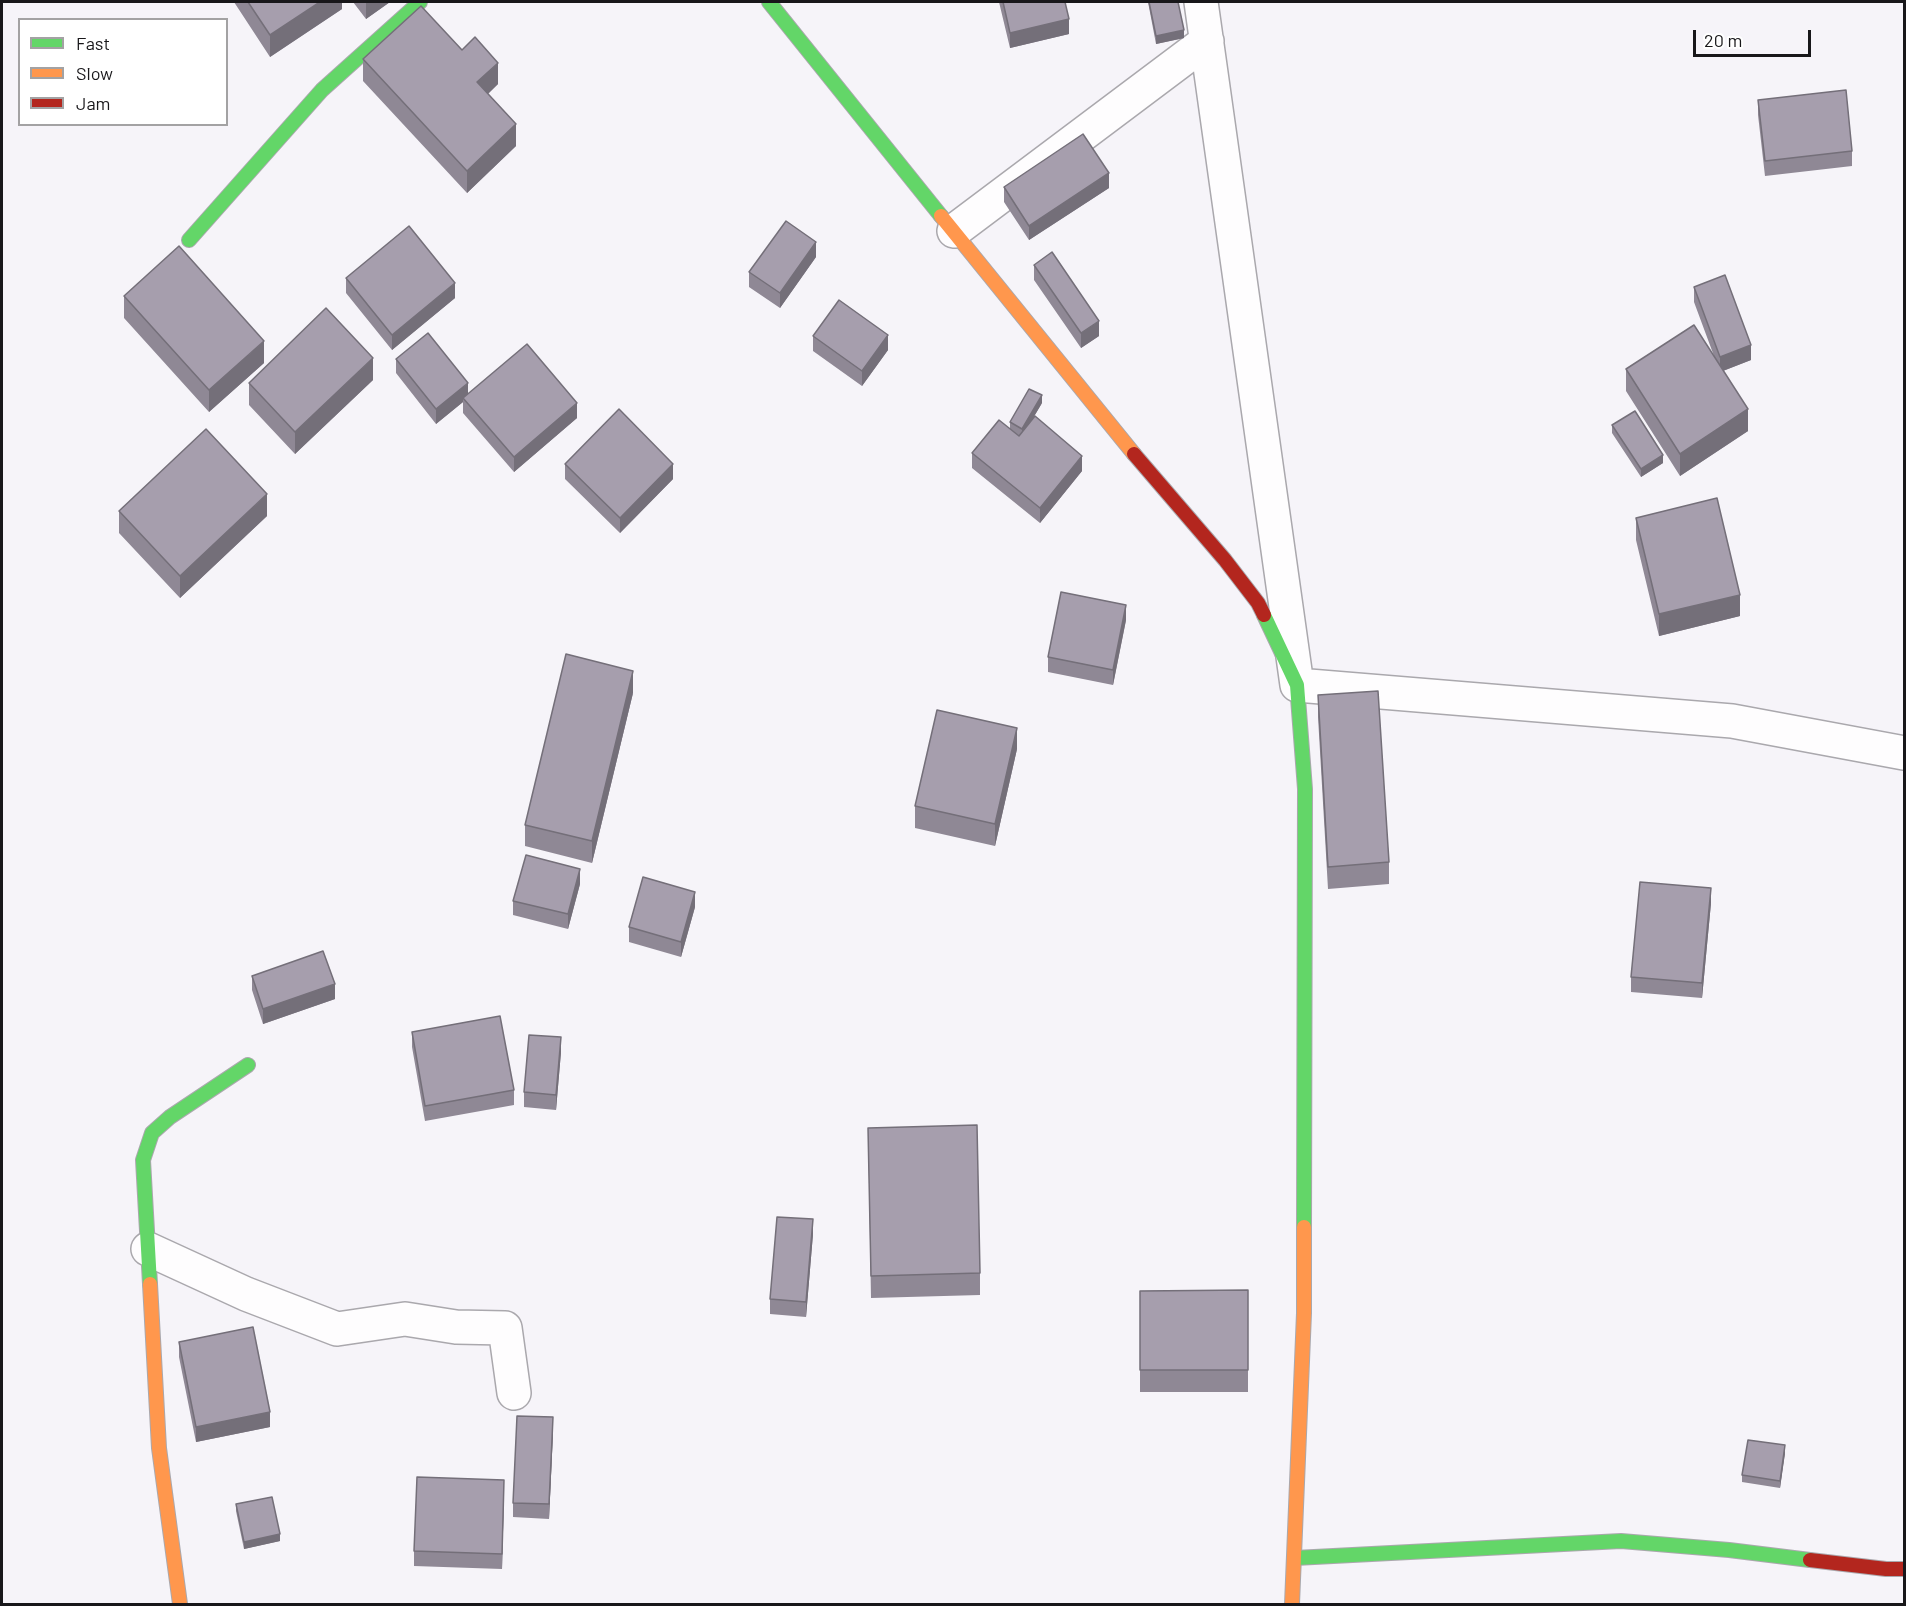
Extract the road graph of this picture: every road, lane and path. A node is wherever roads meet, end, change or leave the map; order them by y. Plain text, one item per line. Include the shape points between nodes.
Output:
1 (420, 2) edge
2 (769, 2) edge
3 (1201, 2) edge
4 (1207, 41) junction
5 (954, 231) junction
6 (189, 240) dead end
7 (1297, 685) junction
8 (1905, 753) edge
9 (248, 1065) dead end
10 (148, 1249) junction
11 (514, 1393) dead end
12 (1295, 1558) junction
13 (1905, 1569) edge
14 (180, 1605) edge
15 (1292, 1605) edge

1 - 6 street via 322,90
2 - 5 street
3 - 4 street
4 - 5 street
4 - 7 street
5 - 7 street via 1258,603
7 - 8 street via 1732,721
7 - 12 street via 1305,801 1304,1313
9 - 10 street via 153,1132 143,1160
10 - 11 street via 246,1294 336,1329 405,1319 456,1327 505,1328
10 - 14 street via 159,1448
12 - 13 street via 1621,1541
12 - 15 street

